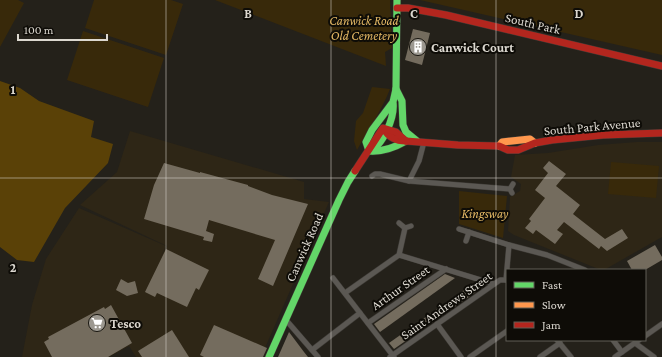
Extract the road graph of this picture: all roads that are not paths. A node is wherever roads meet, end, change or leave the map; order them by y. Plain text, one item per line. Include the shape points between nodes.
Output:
1 (397, 0) edge
2 (397, 8) junction
3 (662, 66) edge
4 (396, 89) junction
5 (393, 102) junction
6 (383, 116) junction
7 (385, 129) junction
8 (662, 133) edge
9 (406, 141) junction
10 (420, 142) junction
11 (369, 151) junction
12 (372, 176) dead end
13 (409, 181) junction
14 (511, 189) dead end
15 (399, 223) dead end
16 (411, 226) dead end
17 (405, 228) junction
18 (459, 229) dead end
19 (469, 232) junction
20 (466, 241) dead end
21 (509, 245) junction
22 (398, 255) junction
23 (446, 269) junction
24 (507, 269) edge
25 (582, 269) edge
26 (333, 278) dead end
27 (506, 281) edge
28 (494, 284) junction
29 (345, 293) junction
30 (360, 313) junction
31 (286, 320) junction
32 (368, 323) junction
33 (437, 324) junction
34 (662, 324) edge
35 (506, 332) edge
36 (646, 335) edge
37 (614, 341) edge
38 (637, 341) edge
39 (558, 342) edge
40 (312, 350) junction
41 (622, 352) junction
42 (392, 356) edge
43 (269, 357) edge
44 (318, 357) edge
45 (461, 357) edge
46 (470, 357) edge
47 (540, 357) edge
48 (571, 357) edge
49 (615, 357) edge
50 (654, 357) edge

1 - 2 main road, Canwick Road
2 - 3 main road, South Park via 446,15
2 - 4 main road, Canwick Road
4 - 5 main road, Canwick Road
4 - 10 main road via 402,101 403,125 406,132
5 - 6 main road, Canwick Road
5 - 7 main road, Canwick Road via 394,111
6 - 7 main road
6 - 11 main road, Canwick Road via 366,142
7 - 9 main road via 401,134
7 - 11 main road, Canwick Road
8 - 10 main road, South Park Avenue via 602,135 535,143 522,149 508,150 498,146
9 - 10 main road, South Park Avenue
9 - 11 main road via 381,152
10 - 13 street via 419,161
11 - 31 main road, Canwick Road via 339,200
12 - 13 street via 380,174
13 - 14 street
15 - 17 street
16 - 17 street
17 - 22 street
18 - 19 street
19 - 20 street
19 - 21 street
21 - 24 street, Saint Andrews Street
21 - 25 street via 547,255
22 - 23 street
22 - 29 street
23 - 28 street
23 - 32 street, Arthur Street
26 - 29 street
27 - 28 street, Saint Andrews Street via 500,280
28 - 33 street, Saint Andrews Street
29 - 30 street
30 - 32 street
30 - 40 street
31 - 40 street
31 - 43 main road, Canwick Road
32 - 42 street
33 - 42 street, Saint Andrews Street
33 - 45 street
34 - 36 street
35 - 46 street
37 - 41 street
38 - 41 street
38 - 50 street
39 - 47 street
39 - 48 street
40 - 44 street
41 - 49 street

